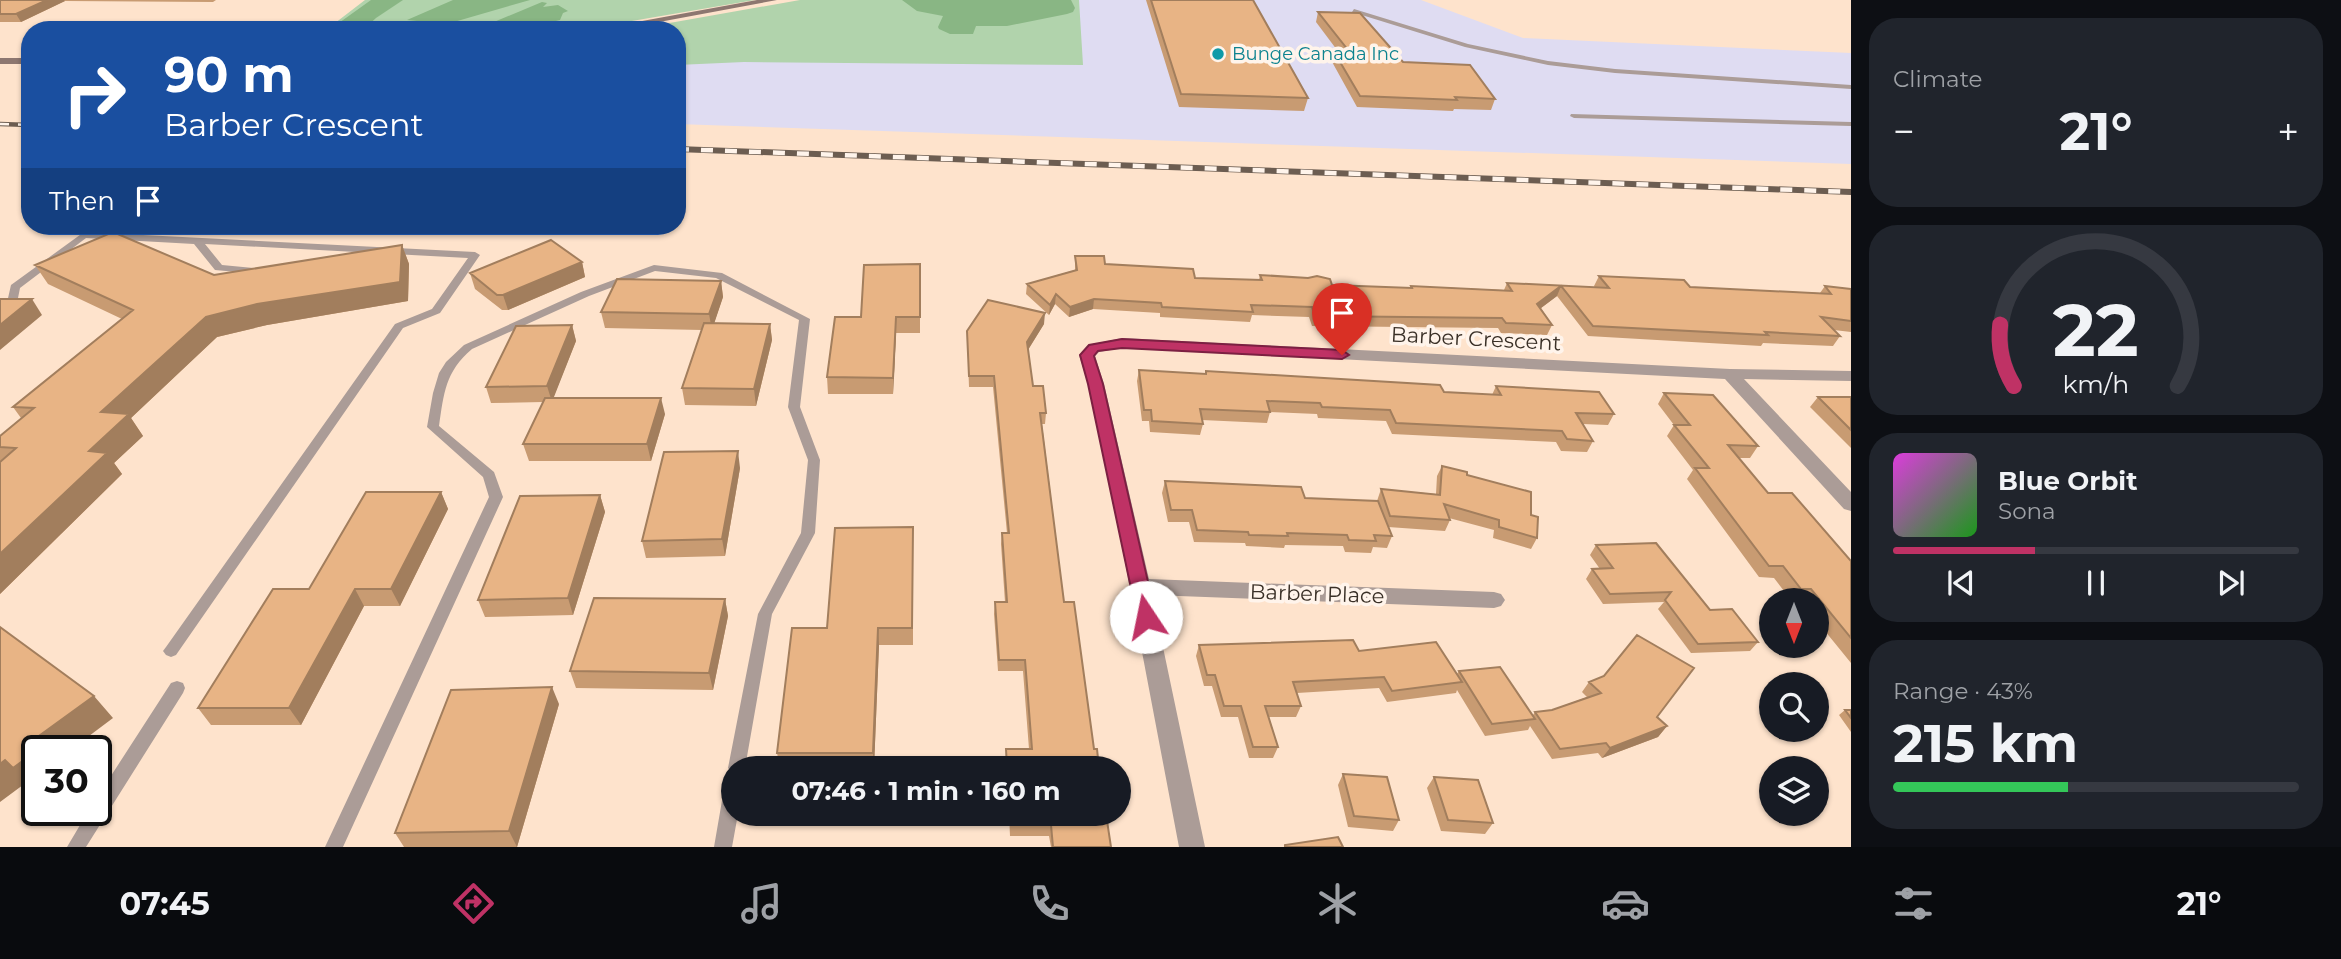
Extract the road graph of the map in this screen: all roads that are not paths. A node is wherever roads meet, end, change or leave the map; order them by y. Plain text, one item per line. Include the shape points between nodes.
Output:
1 (773, 0) edge
2 (1354, 10) edge
3 (650, 21) edge
4 (0, 61) edge
5 (21, 61) edge
6 (1851, 87) edge
7 (1574, 116) dead end
8 (1851, 124) edge
9 (197, 241) junction
10 (359, 250) junction
11 (332, 258) edge
12 (267, 272) edge
13 (0, 317) edge
14 (1730, 374) junction
15 (1851, 376) edge
16 (1851, 504) edge
17 (1140, 587) junction
18 (1494, 600) dead end
19 (171, 650) dead end
20 (177, 688) dead end
21 (739, 756) edge
22 (727, 826) edge
23 (76, 847) edge
24 (334, 847) edge
25 (723, 847) edge
26 (1192, 847) edge

1 - 3 main road
2 - 6 lane via 1467,46 1567,66
4 - 5 main road
7 - 8 lane
9 - 10 lane
9 - 12 lane via 219,268
9 - 13 lane via 84,235 15,287 11,308
10 - 11 lane
10 - 19 lane via 475,255 436,311 399,326
14 - 15 street
14 - 16 street
14 - 17 street, Barber Crescent via 1122,343 1094,348 1087,355
17 - 18 street, Barber Place
17 - 26 street, Barber Crescent
20 - 23 lane
21 - 24 lane via 765,614 808,533 814,460 794,407 805,319 718,275 654,268 468,347 443,372 433,427 489,475 496,496
22 - 25 lane

